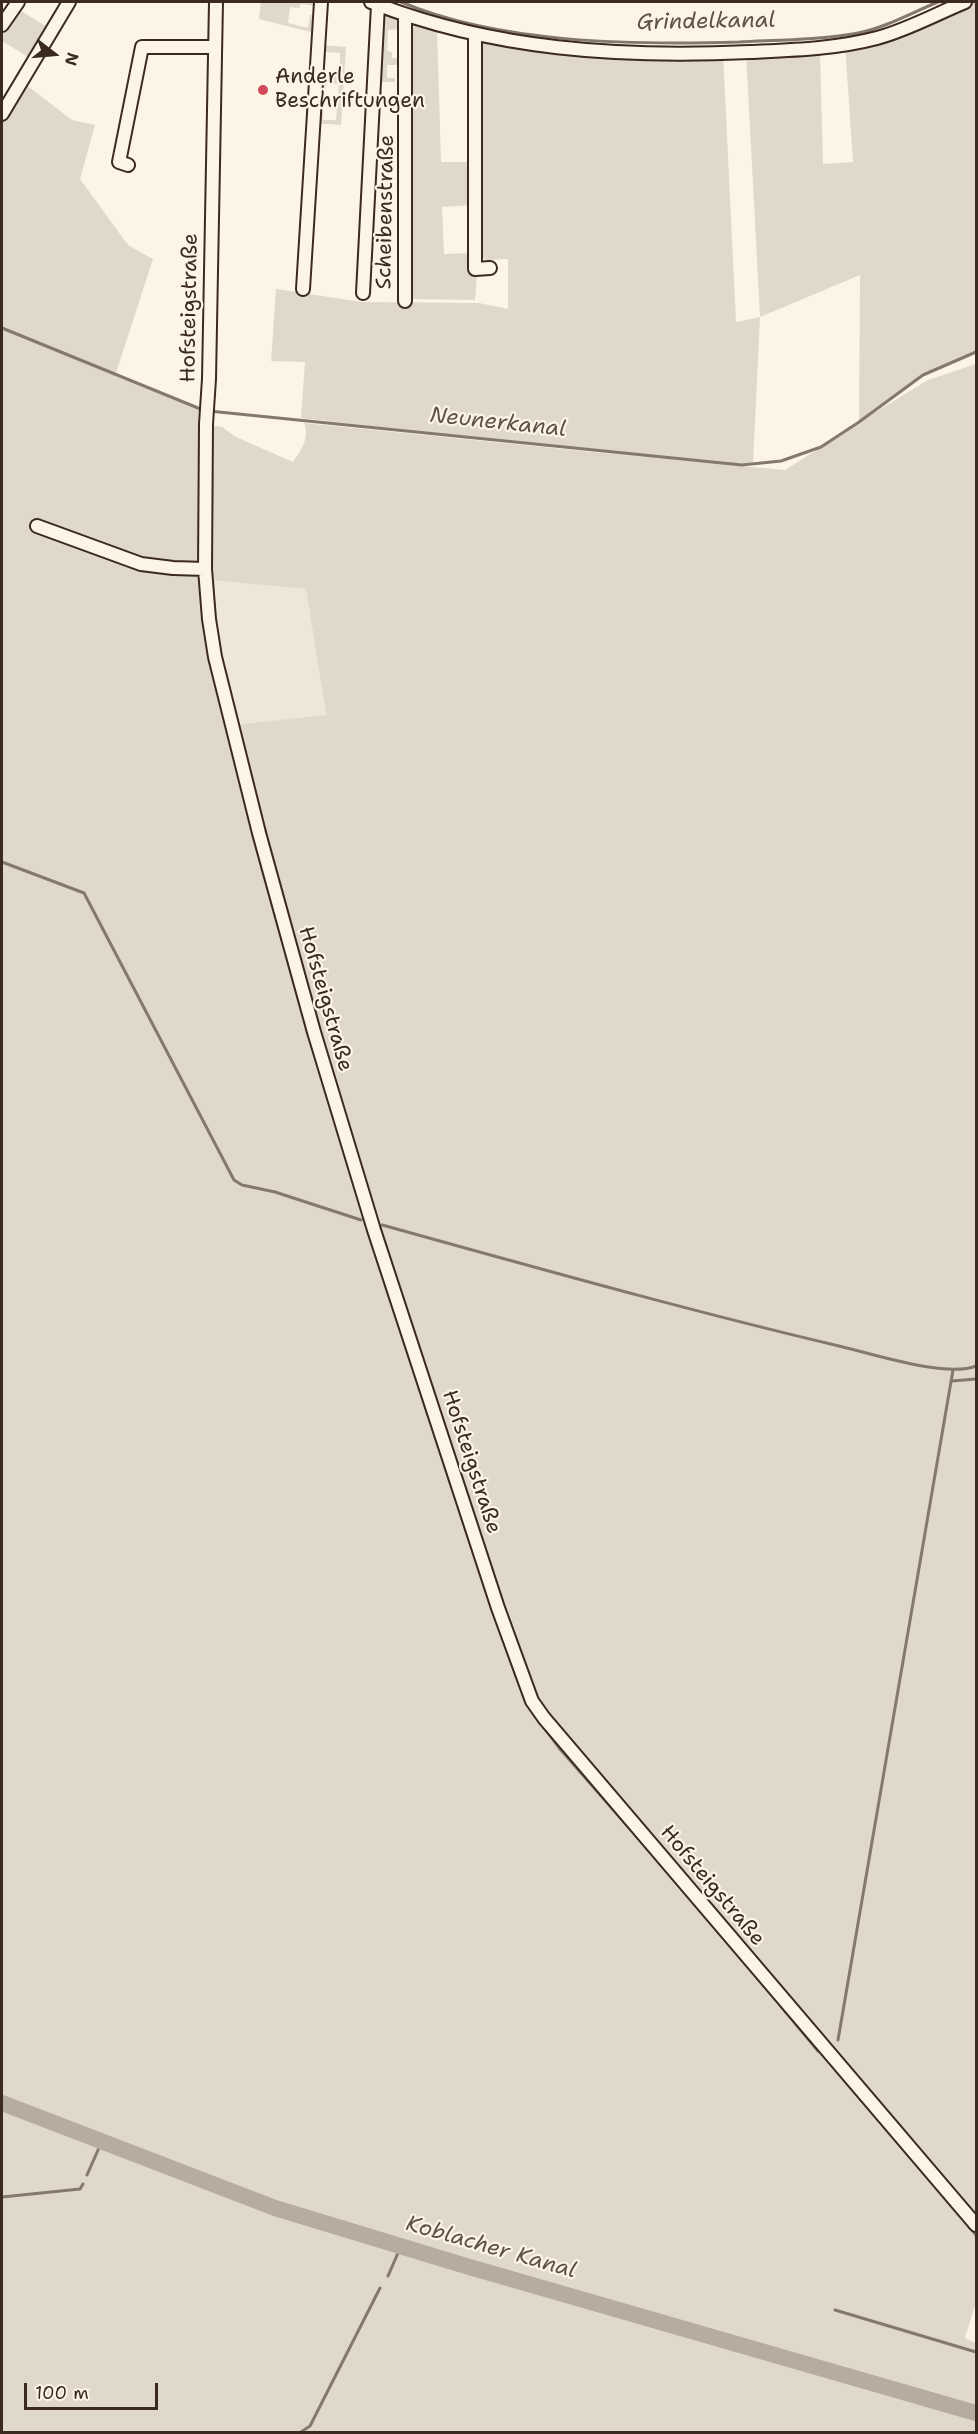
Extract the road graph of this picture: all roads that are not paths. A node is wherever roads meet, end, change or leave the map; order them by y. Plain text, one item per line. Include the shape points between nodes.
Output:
1 (18, 2) edge
2 (69, 2) edge
3 (216, 2) edge
4 (321, 2) edge
5 (964, 2) edge
6 (375, 3) edge
7 (405, 16) junction
8 (2, 25) edge
9 (475, 34) junction
10 (215, 47) junction
11 (2, 114) edge
12 (129, 165) dead end
13 (490, 268) dead end
14 (303, 290) dead end
15 (363, 293) dead end
16 (405, 301) dead end
17 (37, 526) dead end
18 (205, 569) junction
19 (976, 2225) edge

1 - 8 street
2 - 11 street
3 - 10 street, Hofsteigstraße
4 - 14 street
5 - 9 street, Scheibenstraße via 879,38 802,49 603,53
6 - 7 street, Scheibenstraße
6 - 15 street, Scheibenstraße
7 - 9 street, Scheibenstraße
7 - 16 street, Scheibenstraße
9 - 13 street via 475,269
10 - 12 street via 142,47 119,162
10 - 18 street, Hofsteigstraße
17 - 18 street via 141,564
18 - 19 street, Hofsteigstraße via 215,657 314,1032 374,1230 532,1701 561,1741

